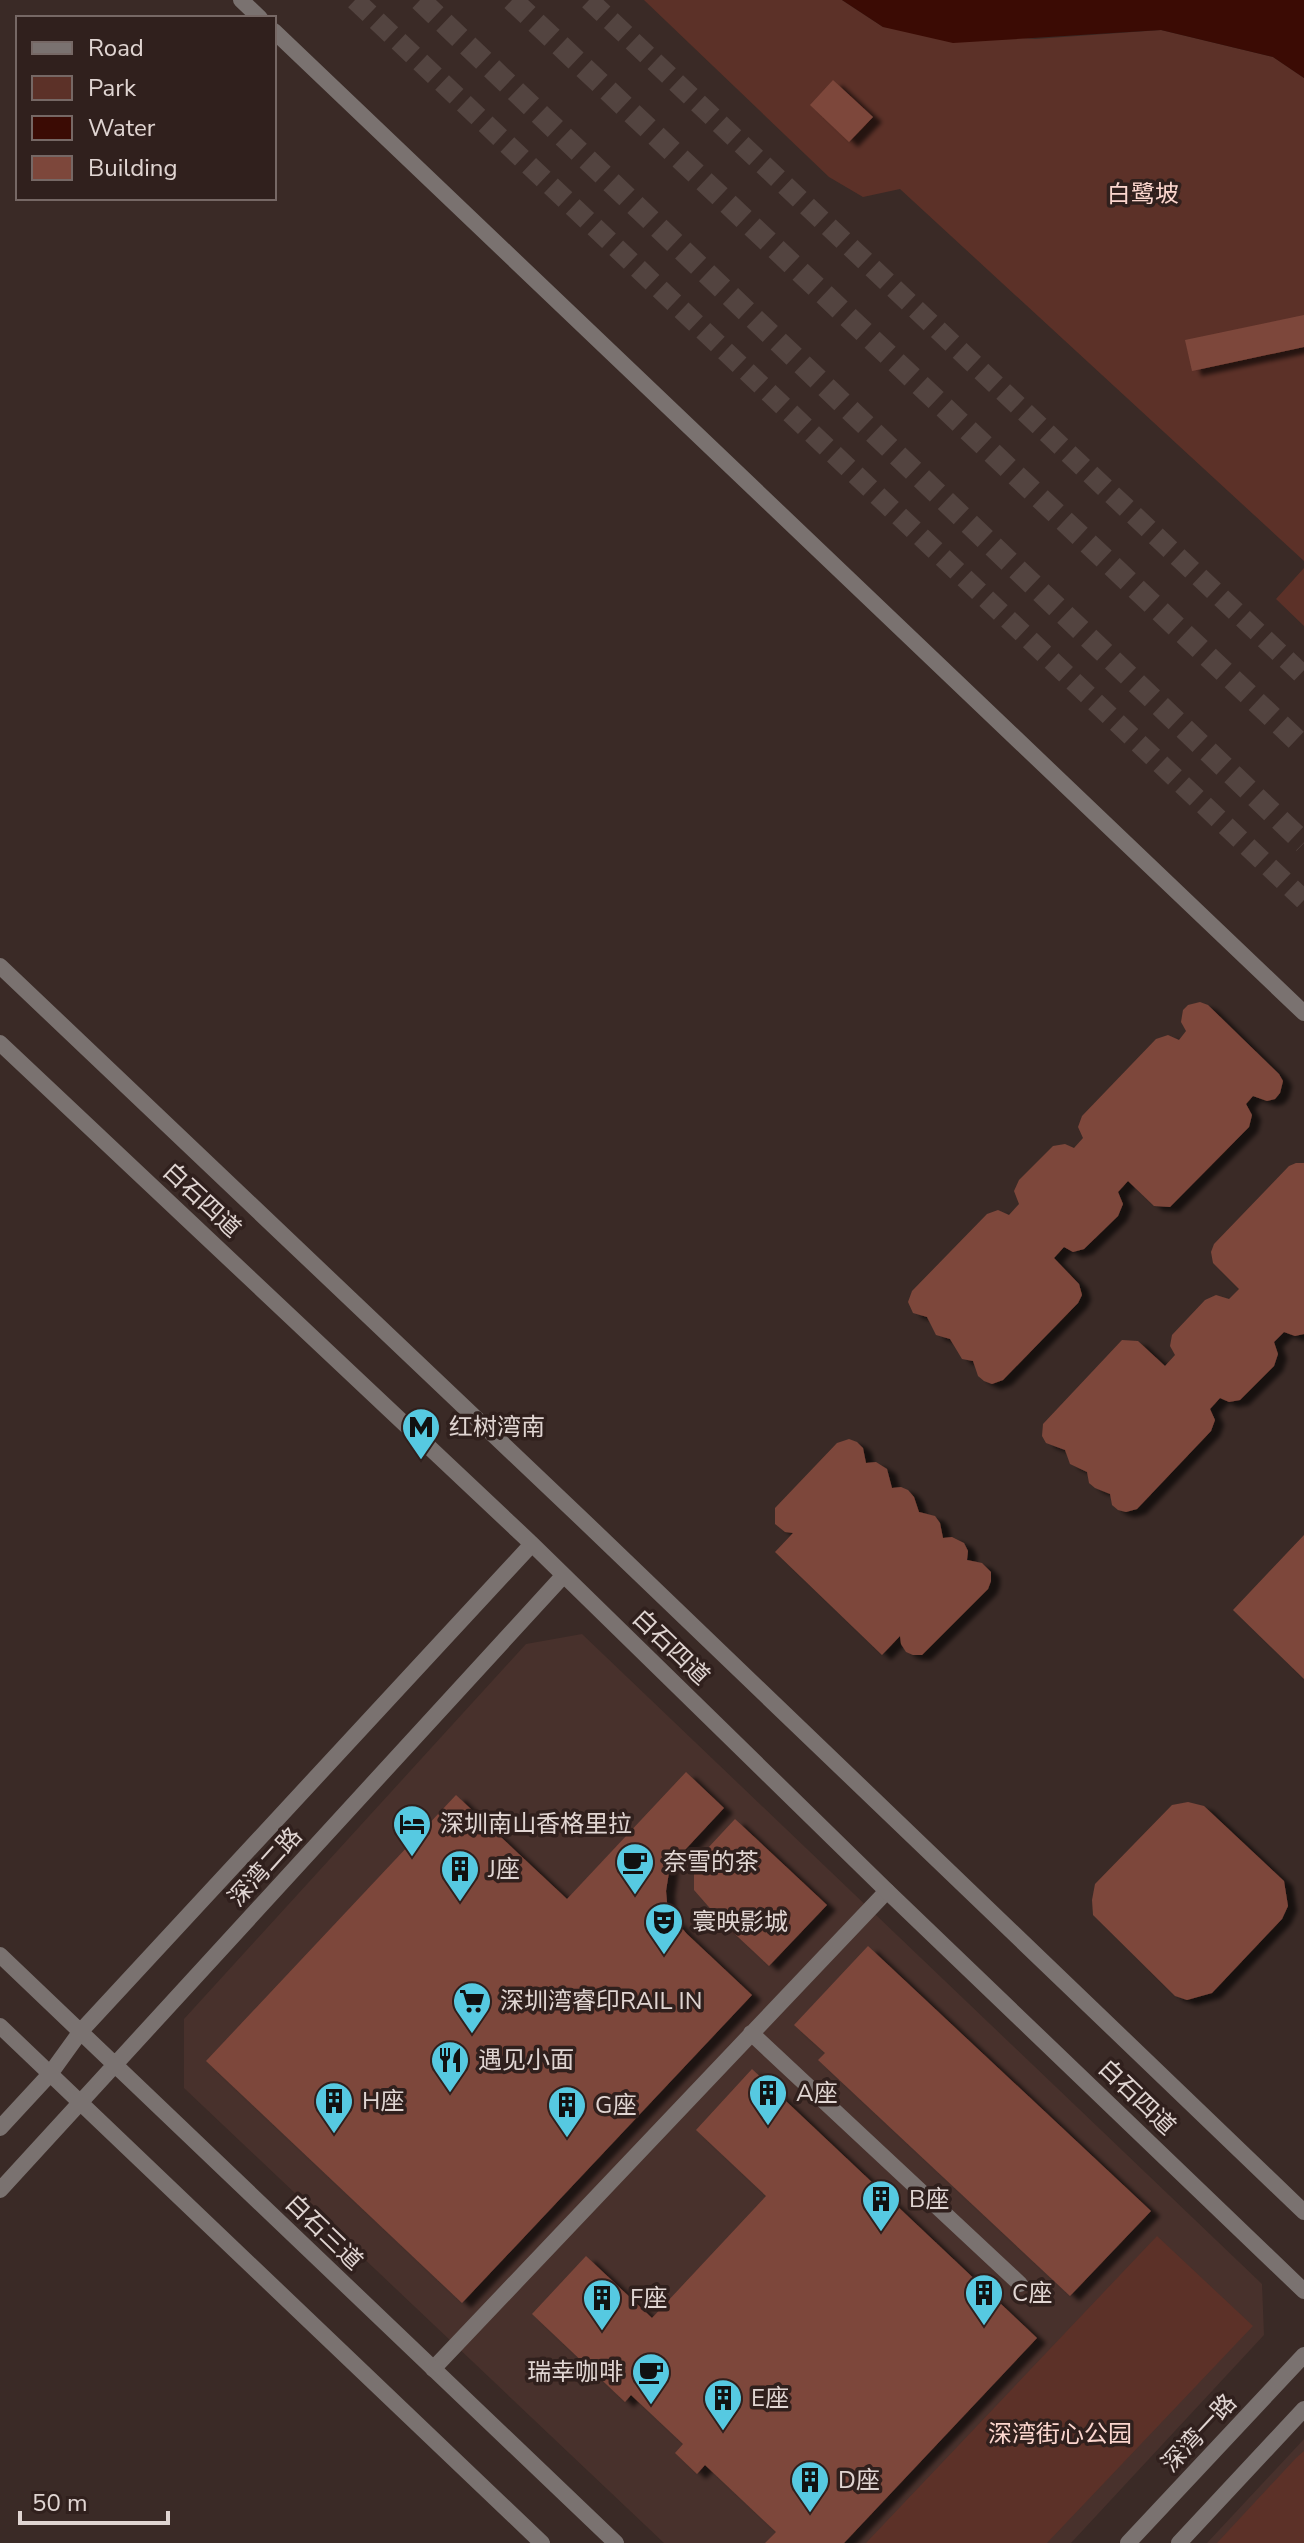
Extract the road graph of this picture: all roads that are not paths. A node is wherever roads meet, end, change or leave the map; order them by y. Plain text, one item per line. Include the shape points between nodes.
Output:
1 (241, 0) edge
2 (258, 16) edge
3 (276, 33) edge
4 (0, 966) edge
5 (1304, 1013) edge
6 (0, 1043) edge
7 (532, 1544) junction
8 (563, 1576) junction
9 (887, 1891) junction
10 (0, 1955) edge
11 (0, 2026) edge
12 (81, 2031) junction
13 (751, 2033) junction
14 (115, 2066) junction
15 (50, 2074) junction
16 (81, 2103) junction
17 (0, 2128) edge
18 (0, 2190) edge
19 (1304, 2212) edge
20 (1020, 2284) dead end
21 (1304, 2291) edge
22 (1304, 2355) edge
23 (433, 2369) junction
24 (1304, 2409) edge
25 (542, 2543) edge
26 (616, 2543) edge
27 (1128, 2543) edge
28 (1179, 2543) edge

1 - 2 street
3 - 5 street
4 - 19 street, 白石四道
6 - 7 street, 白石四道
7 - 8 street, 白石四道
7 - 12 street, 深湾二路
8 - 9 street, 白石四道
8 - 14 street, 深湾二路
9 - 13 street
9 - 21 street, 白石四道
10 - 12 street, 白石三道
11 - 15 street
12 - 14 street, 白石三道
12 - 15 street, 深湾二路
13 - 20 street
13 - 23 street
14 - 16 street, 深湾二路
14 - 23 street, 白石三道
15 - 16 street
15 - 17 street, 深湾二路
16 - 18 street, 深湾二路
16 - 25 street
22 - 27 street, 深湾一路
23 - 26 street, 白石三道
24 - 28 street

